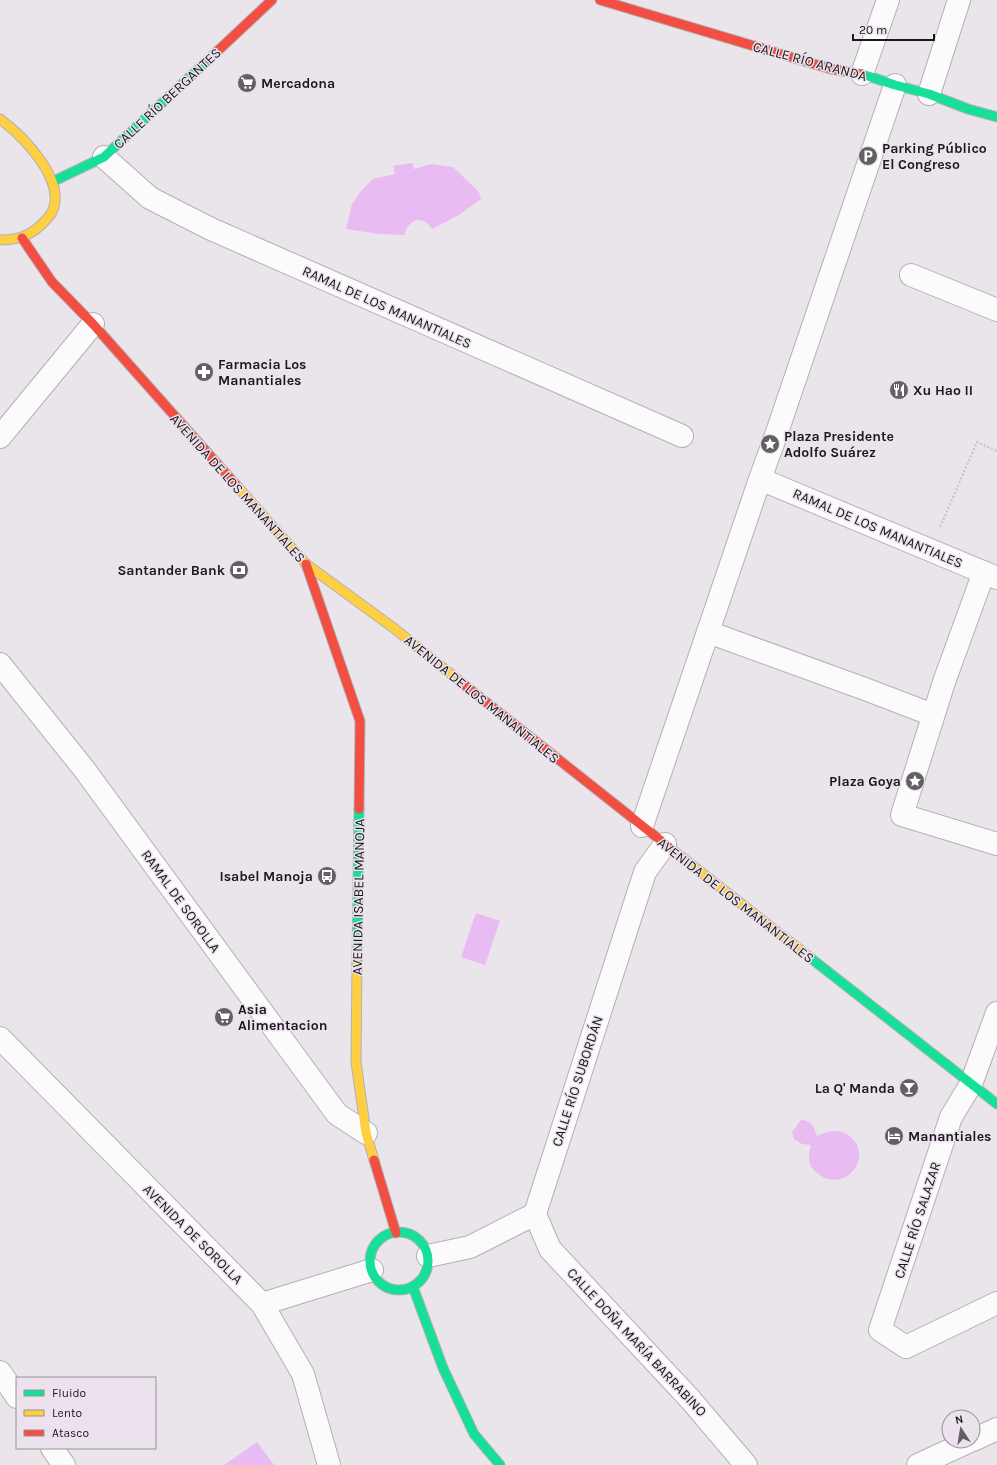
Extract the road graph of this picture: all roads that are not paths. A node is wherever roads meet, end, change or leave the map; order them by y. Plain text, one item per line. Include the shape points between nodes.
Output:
1 (272, 0) edge
2 (600, 0) edge
3 (888, 0) edge
4 (960, 0) edge
5 (862, 74) junction
6 (895, 85) junction
7 (929, 94) junction
8 (997, 117) edge
9 (0, 119) edge
10 (104, 157) junction
11 (52, 182) junction
12 (22, 238) junction
13 (0, 240) edge
14 (911, 275) dead end
15 (997, 310) edge
16 (93, 324) junction
17 (682, 436) dead end
18 (0, 437) edge
19 (760, 479) junction
20 (306, 564) junction
21 (990, 575) edge
22 (708, 632) junction
23 (0, 664) edge
24 (934, 715) junction
25 (642, 826) junction
26 (665, 844) junction
27 (997, 844) edge
28 (997, 1013) edge
29 (0, 1038) edge
30 (971, 1084) junction
31 (997, 1104) edge
32 (366, 1133) junction
33 (534, 1214) junction
34 (396, 1233) junction
35 (428, 1256) junction
36 (372, 1270) junction
37 (413, 1287) junction
38 (997, 1303) edge
39 (262, 1304) junction
40 (0, 1372) edge
41 (16, 1396) edge
42 (997, 1429) edge
43 (981, 1436) edge
44 (53, 1449) edge
45 (953, 1449) edge
46 (64, 1465) edge
47 (329, 1465) edge
48 (500, 1465) edge
49 (746, 1465) edge
50 (918, 1465) edge

1 - 10 main road, CALLE RÍO BERGANTES
2 - 5 main road, CALLE RÍO ARANDA via 831,69
3 - 5 street
4 - 7 street
5 - 6 main road, CALLE RÍO ARANDA
6 - 7 main road, CALLE RÍO ARANDA
6 - 19 street
7 - 8 main road, CALLE RÍO ARANDA
9 - 11 main road via 19,134 39,156
10 - 11 main road, CALLE RÍO BERGANTES
10 - 17 street, RAMAL DE LOS MANANTIALES via 150,198 211,229
11 - 12 main road via 53,210 31,235
12 - 13 main road
12 - 16 main road, AVENIDA DE LOS MANANTIALES via 52,282
14 - 15 street
16 - 18 street
16 - 20 main road, AVENIDA DE LOS MANANTIALES
19 - 21 street, RAMAL DE LOS MANANTIALES
19 - 22 street
20 - 25 main road, AVENIDA DE LOS MANANTIALES via 395,629
20 - 32 main road, AVENIDA ISABEL MANOJA via 360,721 356,1062
21 - 24 street
22 - 24 street
22 - 25 street
23 - 32 street, RAMAL DE SOROLLA via 84,769 337,1114
24 - 27 street via 902,815
25 - 26 main road, AVENIDA DE LOS MANANTIALES
26 - 30 main road, AVENIDA DE LOS MANANTIALES
26 - 33 street, CALLE RÍO SUBORDÁN via 645,872
28 - 30 street
29 - 39 street, AVENIDA DE SOROLLA
30 - 31 main road, AVENIDA DE LOS MANANTIALES
30 - 38 street, CALLE RÍO SALAZAR via 952,1117 880,1330 906,1347
32 - 34 main road, AVENIDA ISABEL MANOJA
33 - 35 street via 470,1247
33 - 49 street, CALLE DOÑA MARÍA BARRABINO via 550,1248 690,1399
34 - 35 main road via 406,1233 416,1238 424,1246
34 - 36 main road via 384,1237 375,1246 370,1257
35 - 37 main road via 426,1274
36 - 37 main road via 378,1281 388,1288 401,1290
36 - 39 street
37 - 48 main road via 443,1368 474,1434
39 - 47 street, AVENIDA DE SOROLLA via 304,1374
40 - 41 street
42 - 43 street
44 - 46 street
45 - 50 street

